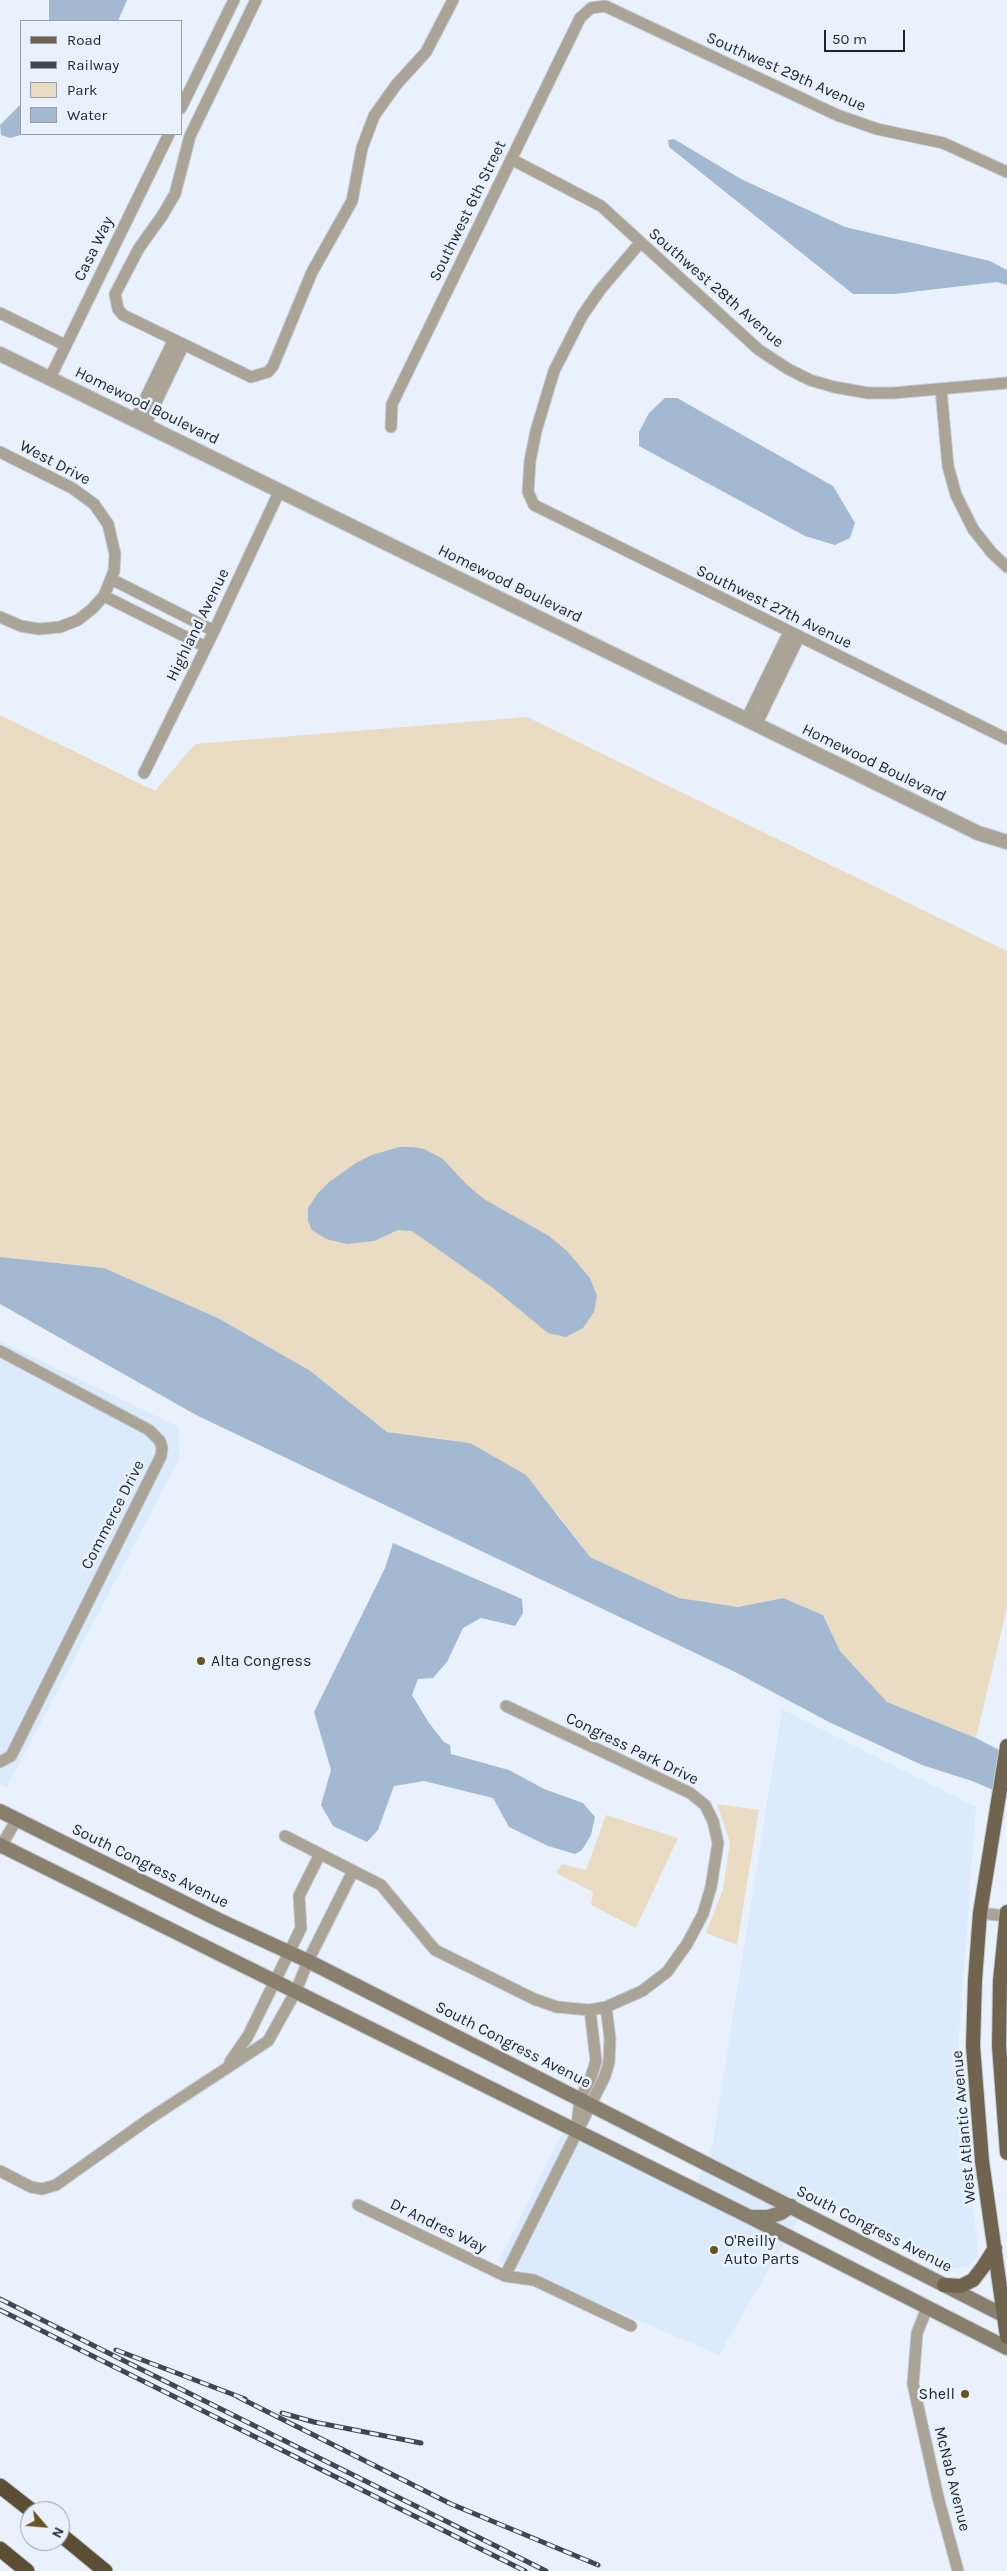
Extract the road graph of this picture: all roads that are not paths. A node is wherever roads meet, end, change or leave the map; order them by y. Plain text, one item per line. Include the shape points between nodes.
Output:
1 (234, 0) edge
2 (256, 0) edge
3 (453, 0) edge
4 (584, 12) joint
5 (182, 106) edge
6 (169, 135) edge
7 (511, 159) junction
8 (1007, 172) edge
9 (640, 243) junction
10 (0, 313) edge
11 (178, 344) junction
12 (65, 345) junction
13 (0, 354) edge
14 (50, 378) junction
15 (1007, 383) edge
16 (941, 389) junction
17 (140, 422) junction
18 (391, 427) dead end
19 (0, 452) edge
20 (280, 490) junction
21 (1007, 567) edge
22 (108, 588) junction
23 (0, 617) edge
24 (214, 631) junction
25 (794, 634) junction
26 (206, 647) junction
27 (751, 723) junction
28 (1007, 739) edge
29 (144, 773) dead end
30 (1007, 842) edge
31 (0, 1351) edge
32 (506, 1706) dead end
33 (1007, 1746) edge
34 (0, 1762) edge
35 (0, 1811) edge
36 (17, 1819) junction
37 (284, 1836) dead end
38 (0, 1846) edge
39 (320, 1854) junction
40 (353, 1871) junction
41 (1007, 1912) edge
42 (980, 1913) junction
43 (1006, 1916) edge
44 (288, 1952) junction
45 (308, 1961) junction
46 (275, 1981) junction
47 (296, 1991) junction
48 (606, 2007) junction
49 (590, 2010) junction
50 (228, 2066) junction
51 (586, 2102) junction
52 (577, 2131) junction
53 (1007, 2153) edge
54 (0, 2171) edge
55 (358, 2205) dead end
56 (791, 2206) junction
57 (750, 2217) junction
58 (995, 2248) junction
59 (505, 2276) junction
60 (944, 2285) junction
61 (927, 2308) junction
62 (1005, 2316) edge
63 (631, 2326) dead end
64 (1007, 2337) edge
65 (1007, 2348) edge
66 (0, 2486) edge
67 (20, 2502) edge
68 (70, 2542) edge
69 (0, 2549) edge
70 (27, 2571) edge
71 (105, 2571) edge
72 (958, 2571) edge

1 - 5 street
2 - 11 street via 190,136 171,202 138,248 116,294 117,305 123,315
3 - 11 street via 426,52 374,116 362,148 352,201 312,272 273,366 259,376 243,375
4 - 7 street, Southwest 6th Street
4 - 8 street, Southwest 29th Avenue via 605,6 837,115 882,130 942,143
6 - 12 street, Casa Way
7 - 9 street, Southwest 28th Avenue via 600,206
7 - 18 street, Southwest 6th Street via 392,404
9 - 16 street, Southwest 28th Avenue via 760,350 810,380 851,391 893,393
9 - 25 street, Southwest 27th Avenue via 600,290 554,371 536,431 528,484 530,499 534,506
10 - 12 street
11 - 17 street
12 - 14 street, Casa Way
13 - 14 street, Homewood Boulevard
14 - 17 street, Homewood Boulevard
15 - 16 street, Southwest 28th Avenue
16 - 21 street via 948,466 956,495 973,529
17 - 20 street, Homewood Boulevard
19 - 22 street, West Drive via 72,488 99,509 115,545 115,562
20 - 24 street, Highland Avenue
20 - 27 street, Homewood Boulevard
22 - 23 street via 86,615 60,627 31,628
22 - 24 street
22 - 26 street
24 - 26 street, Highland Avenue
25 - 27 street
25 - 28 street, Southwest 27th Avenue
26 - 29 street, Highland Avenue
27 - 30 street, Homewood Boulevard via 978,833
31 - 34 street, Commerce Drive via 150,1430 162,1448 161,1456 11,1756
32 - 48 street, Congress Park Drive via 690,1793 705,1806 714,1821 718,1843 711,1887 687,1944 667,1972 642,1991
33 - 42 main road, West Atlantic Avenue
35 - 36 main road, South Congress Avenue
36 - 38 street
36 - 44 main road, South Congress Avenue
37 - 39 street, Congress Park Drive
38 - 46 main road
39 - 40 street, Congress Park Drive
39 - 44 street via 299,1896 301,1928
40 - 45 street
40 - 49 street, Congress Park Drive via 381,1885 428,1944 440,1953 534,1999 557,2007
41 - 43 main road
42 - 43 street
42 - 58 main road, West Atlantic Avenue via 974,2046 982,2160
43 - 53 main road via 999,2046
44 - 45 main road, South Congress Avenue
44 - 46 street
45 - 47 street
45 - 51 main road, South Congress Avenue
46 - 47 main road
46 - 50 street via 248,2036
47 - 50 street via 268,2041
47 - 52 main road
48 - 49 street, Congress Park Drive
48 - 51 street via 609,2062
49 - 51 street via 596,2061
50 - 54 street via 56,2185 42,2189 31,2187
51 - 52 street
51 - 56 main road, South Congress Avenue
52 - 57 main road
52 - 59 street
55 - 59 street, Dr Andres Way
56 - 57 main road via 768,2217
56 - 60 main road, South Congress Avenue
57 - 61 main road
58 - 60 main road via 973,2280 961,2286
58 - 62 main road, West Atlantic Avenue
59 - 63 street, Dr Andres Way via 534,2280
60 - 62 main road, South Congress Avenue
61 - 65 main road
61 - 72 street, McNab Avenue via 917,2333 913,2384
62 - 64 main road, West Atlantic Avenue
66 - 67 highway
68 - 71 highway
69 - 70 highway

